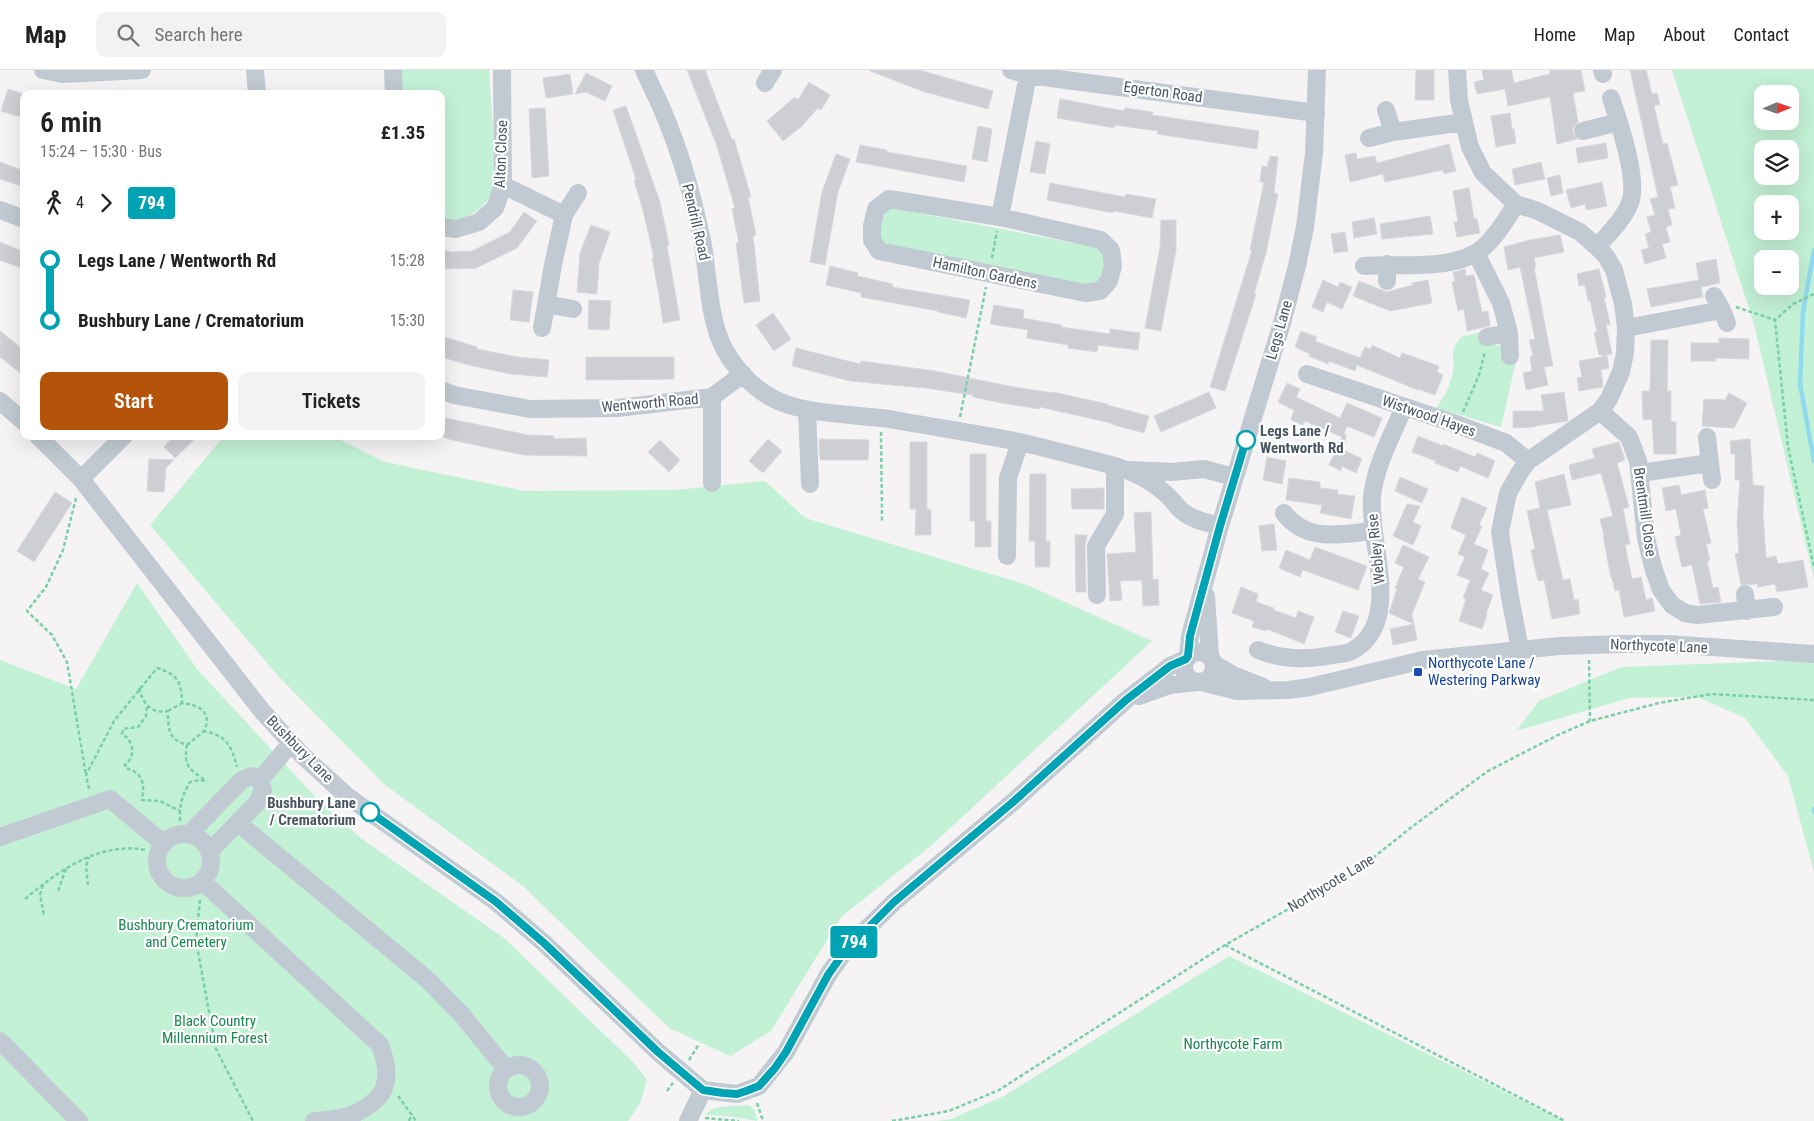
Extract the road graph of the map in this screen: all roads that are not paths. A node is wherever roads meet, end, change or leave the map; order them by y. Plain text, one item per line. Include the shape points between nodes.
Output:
1 (43, 70) edge
2 (142, 70) edge
3 (254, 70) edge
4 (393, 70) edge
5 (502, 70) edge
6 (644, 70) edge
7 (1011, 70) edge
8 (1316, 70) edge
9 (1457, 70) edge
10 (1029, 72) edge
11 (256, 90) edge
12 (394, 90) edge
13 (1611, 98) dead end
14 (1386, 110) dead end
15 (1316, 113) junction
16 (1464, 122) junction
17 (1619, 122) junction
18 (1583, 130) dead end
19 (1393, 132) junction
20 (1369, 138) dead end
21 (503, 185) junction
22 (578, 193) dead end
23 (1516, 204) junction
24 (0, 210) edge
25 (564, 215) junction
26 (1000, 217) junction
27 (20, 218) edge
28 (445, 228) edge
29 (1598, 247) junction
30 (1476, 253) junction
31 (1364, 266) dead end
32 (546, 304) junction
33 (574, 309) dead end
34 (1721, 310) road end
35 (542, 328) dead end
36 (1626, 328) junction
37 (1510, 333) junction
38 (1486, 337) road end
39 (1510, 356) dead end
40 (743, 374) junction
41 (1306, 374) dead end
42 (445, 392) edge
43 (712, 397) junction
44 (0, 401) edge
45 (1404, 407) junction
46 (807, 410) junction
47 (1600, 411) junction
48 (20, 418) edge
49 (1706, 437) dead end
50 (42, 440) edge
51 (120, 440) edge
52 (1020, 442) junction
53 (1528, 461) junction
54 (1121, 468) junction
55 (1640, 473) junction
56 (1234, 477) junction
57 (81, 479) junction
58 (712, 483) dead end
59 (810, 484) dead end
60 (1284, 513) dead end
61 (1220, 526) junction
62 (1373, 531) junction
63 (1006, 556) dead end
64 (1205, 583) junction
65 (1097, 595) dead end
66 (1774, 607) dead end
67 (1520, 649) junction
68 (1258, 650) dead end
69 (1814, 654) edge
70 (1187, 657) junction
71 (1212, 660) junction
72 (1199, 682) junction
73 (1268, 689) junction
74 (1126, 700) junction
75 (291, 742) junction
76 (260, 780) junction
77 (238, 823) junction
78 (186, 834) junction
79 (0, 837) edge
80 (160, 847) junction
81 (209, 852) junction
82 (202, 881) junction
83 (0, 1041) edge
84 (506, 1069) dead end
85 (703, 1090) junction
86 (689, 1119) edge
87 (80, 1121) edge
88 (314, 1121) edge

1 - 2 street via 63,74
3 - 11 street
4 - 12 street
5 - 21 street, Alton Close
6 - 40 street, Pendrill Road via 671,130 684,171 705,258 717,329 731,360
7 - 10 street, Egerton Road
8 - 15 street, Legs Lane
9 - 16 street
10 - 15 street, Egerton Road
10 - 26 street
13 - 17 street
14 - 19 street
15 - 56 street, Legs Lane via 1310,188 1297,266
16 - 19 street
16 - 23 street via 1470,146 1483,173
17 - 18 street
17 - 29 street via 1633,182 1630,202 1621,219
19 - 20 street
21 - 25 street
21 - 28 street, Alton Close via 495,208 479,222 456,229
22 - 25 street
23 - 29 street via 1580,232
23 - 30 street via 1492,239
24 - 27 street
25 - 32 street
26 - 26 street, Hamilton Gardens via 1101,240 1111,250 1113,266 1109,281 1100,291 1085,294 879,251 872,240 876,210 889,199
29 - 36 street via 1614,270
30 - 31 street via 1461,259 1387,272
30 - 37 street via 1501,303
32 - 33 street
32 - 35 street
34 - 36 street
36 - 47 street via 1626,353 1621,372
37 - 38 street
37 - 39 street
40 - 43 street, Wentworth Road
40 - 46 street via 774,399
41 - 45 street, Wistwood Hayes via 1323,387
42 - 43 street, Wentworth Road via 530,409 618,408
43 - 58 street
44 - 48 street
45 - 53 street, Wistwood Hayes via 1506,443
45 - 62 street, Webley Rise via 1377,471 1372,496
46 - 52 street via 881,418
46 - 59 street
47 - 53 street
47 - 55 street, Brentmill Close via 1629,436
49 - 55 street via 1711,471
50 - 57 street, Bushbury Lane
51 - 57 street
52 - 54 street
52 - 63 street via 1008,478
53 - 67 street via 1508,493 1500,532
54 - 56 street via 1172,472 1204,469
54 - 61 street via 1152,484 1182,512
54 - 65 street via 1115,514 1096,546
55 - 66 street, Brentmill Close via 1646,538 1653,567 1661,590 1672,605 1684,613 1697,615 1746,602
56 - 61 street, Legs Lane
57 - 75 street, Bushbury Lane via 262,711
60 - 62 street via 1293,532 1325,535
61 - 64 street, Legs Lane
62 - 68 street, Webley Rise via 1381,585 1379,611 1365,641 1350,652 1318,658 1273,656
64 - 70 street, Legs Lane
64 - 71 street, Legs Lane
67 - 69 street, Northycote Lane via 1668,644
67 - 73 street, Northycote Lane via 1423,660 1310,687
70 - 71 street via 1199,651
70 - 72 street via 1185,674
70 - 74 street
71 - 72 street via 1212,676
71 - 73 street, Northycote Lane via 1235,676
72 - 73 street, Northycote Lane via 1237,691
72 - 74 street via 1170,685
74 - 85 street via 1013,802 894,902 847,948 828,975 786,1052 759,1086 737,1094
75 - 76 street
75 - 85 street, Bushbury Lane via 347,796 502,907
76 - 77 street via 263,790 258,803
76 - 78 street via 252,776 239,783
77 - 81 street
77 - 84 street via 428,980 462,1015
78 - 80 street via 176,834
78 - 81 street via 198,837
79 - 80 street via 110,799
80 - 82 street via 156,861 168,884 185,888
81 - 82 street via 210,868
82 - 88 street via 380,1045 386,1062 386,1081 376,1099 362,1111 344,1118
83 - 87 street
85 - 86 street

